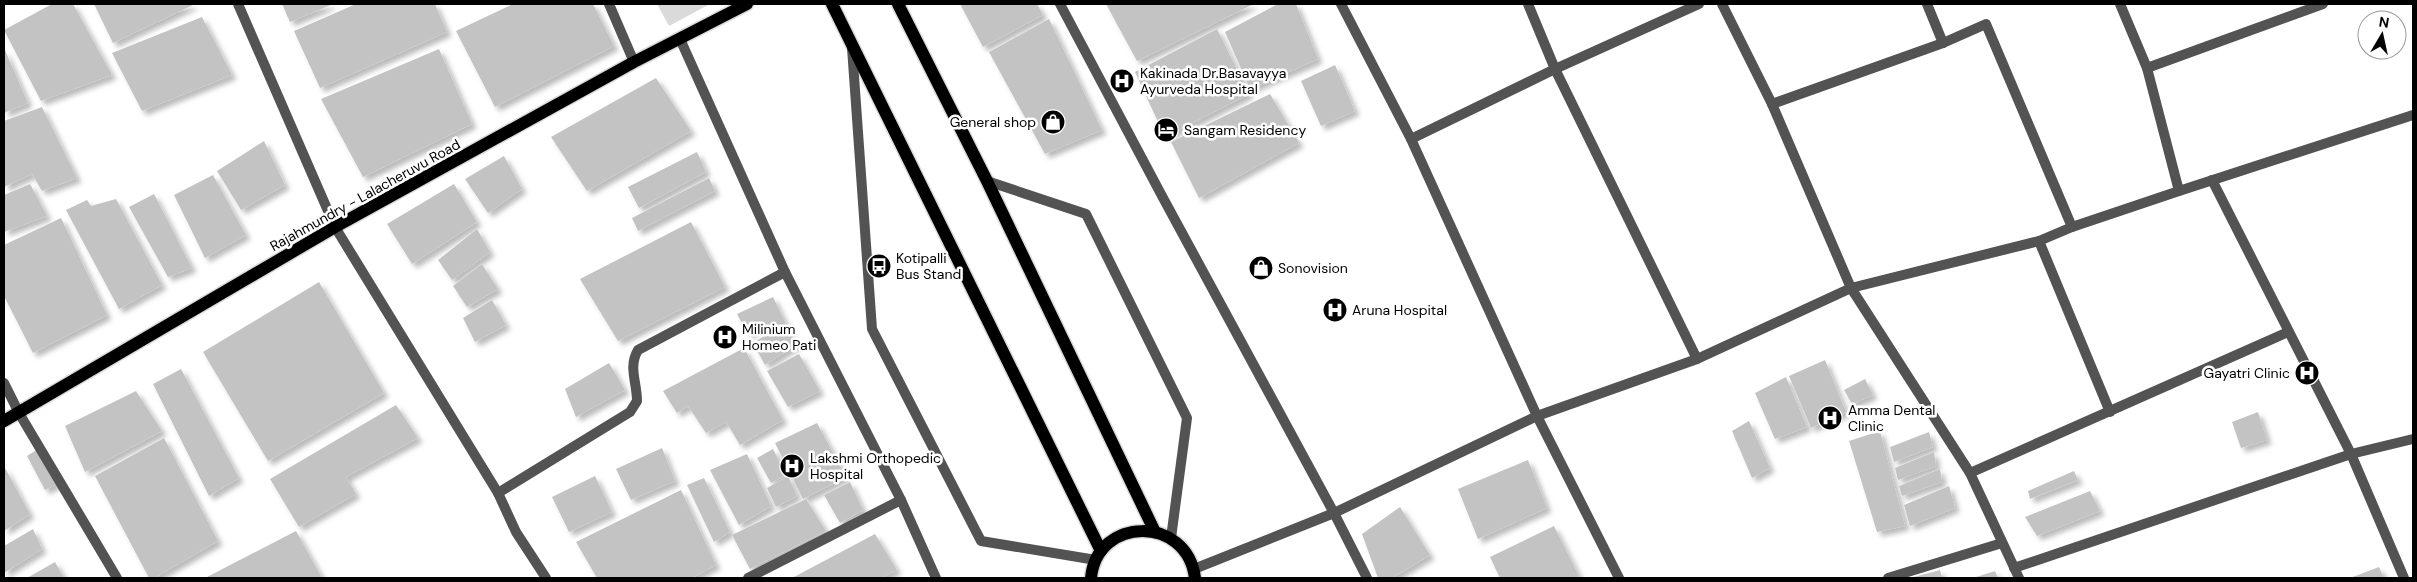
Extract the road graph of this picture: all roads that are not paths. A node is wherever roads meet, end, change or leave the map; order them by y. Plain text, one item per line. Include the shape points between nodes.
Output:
1 (238, 4) edge
2 (608, 4) edge
3 (747, 4) edge
4 (832, 4) edge
5 (898, 4) edge
6 (1060, 4) edge
7 (1341, 4) edge
8 (1528, 4) edge
9 (1699, 4) edge
10 (1722, 4) edge
11 (1927, 4) edge
12 (2120, 4) edge
13 (2323, 4) edge
14 (680, 39) junction
15 (852, 43) junction
16 (1944, 43) junction
17 (634, 62) junction
18 (2147, 68) junction
19 (1555, 69) junction
20 (1772, 104) junction
21 (2413, 114) edge
22 (1411, 139) junction
23 (2212, 180) junction
24 (987, 181) junction
25 (2179, 191) junction
26 (335, 227) junction
27 (2072, 227) junction
28 (2039, 241) junction
29 (785, 272) junction
30 (1851, 288) junction
31 (2288, 332) junction
32 (1697, 359) junction
33 (4, 382) edge
34 (2110, 412) junction
35 (19, 413) junction
36 (1538, 416) junction
37 (4, 421) edge
38 (2413, 439) edge
39 (2351, 454) junction
40 (1970, 473) junction
41 (498, 493) junction
42 (901, 500) junction
43 (1334, 512) junction
44 (1155, 532) junction
45 (1171, 538) junction
46 (2002, 543) junction
47 (1095, 564) edge
48 (2014, 568) junction
49 (1195, 574) edge
50 (117, 578) edge
51 (546, 578) edge
52 (748, 578) edge
53 (936, 578) edge
54 (1081, 578) edge
55 (1367, 578) edge
56 (1620, 578) edge
57 (1888, 578) edge
58 (2019, 578) edge
59 (2404, 578) edge

1 - 26 street
2 - 17 street
3 - 14 main road, Rajahmundry - Lalacheruvu Road
4 - 15 main road
5 - 24 main road
6 - 43 street
7 - 22 street
8 - 19 street
9 - 19 street
10 - 20 street
11 - 16 street
12 - 18 street
13 - 18 street
14 - 17 main road, Rajahmundry - Lalacheruvu Road
14 - 29 street
15 - 47 main road
15 - 47 street via 872,329 981,541
16 - 20 street
16 - 27 street via 1986,24
17 - 26 main road, Rajahmundry - Lalacheruvu Road
18 - 25 street
19 - 22 street
19 - 32 street
20 - 30 street
21 - 23 street
22 - 36 street
23 - 25 street
23 - 31 street
24 - 44 main road
24 - 45 street via 1086,214 1187,418
25 - 27 street
26 - 35 main road, Rajahmundry - Lalacheruvu Road
26 - 41 street
27 - 28 street
28 - 30 street
28 - 34 street
29 - 41 street via 638,350 632,360 637,401 630,412
29 - 42 street
30 - 32 street
30 - 40 street
31 - 34 street
31 - 39 street
32 - 36 street
33 - 35 street
34 - 40 street
35 - 37 main road, Rajahmundry - Lalacheruvu Road
35 - 50 street
36 - 43 street
36 - 56 street
38 - 39 street
39 - 48 street
39 - 59 street
40 - 46 street
41 - 51 street via 516,532
42 - 52 street
42 - 53 street
43 - 49 street
43 - 55 street
44 - 45 main road
44 - 47 main road via 1140,531 1112,540
45 - 49 main road via 1185,552
46 - 48 street
46 - 57 street
47 - 54 main road
48 - 58 street

